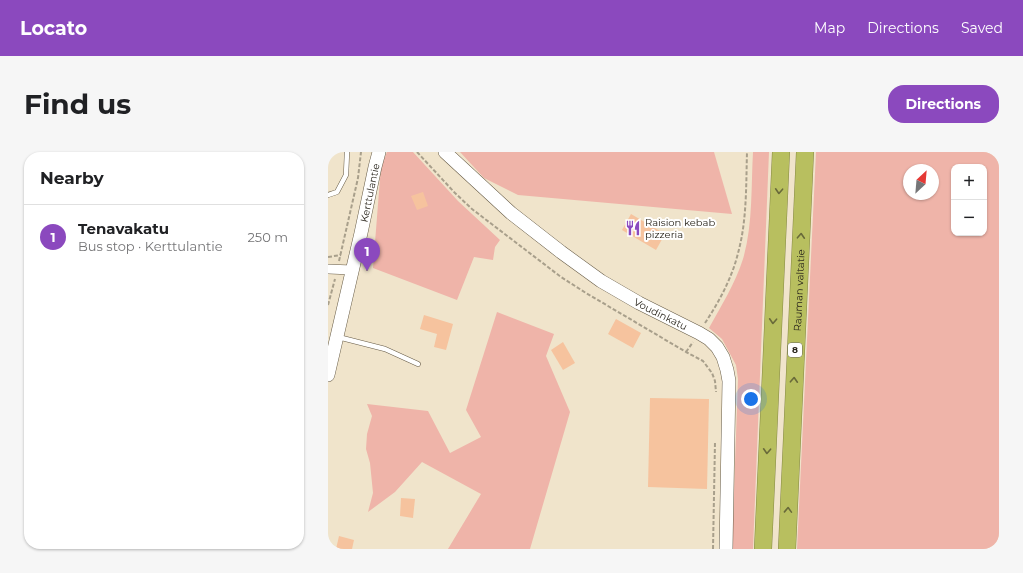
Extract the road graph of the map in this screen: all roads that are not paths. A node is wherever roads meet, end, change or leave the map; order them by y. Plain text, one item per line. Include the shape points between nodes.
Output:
1 (347, 152) edge
2 (379, 152) edge
3 (445, 152) edge
4 (781, 152) edge
5 (805, 152) edge
6 (328, 196) edge
7 (328, 269) edge
8 (352, 270) junction
9 (337, 336) junction
10 (418, 364) dead end
11 (328, 375) edge
12 (726, 549) edge
13 (763, 549) edge
14 (787, 549) edge

1 - 6 lane via 346,175 337,192
2 - 8 main road, Kerttulantie
3 - 12 main road, Voudinkatu via 511,213 561,252 601,280 639,303 699,333 717,347 723,357 729,381
4 -> 13 highway
14 -> 5 highway, Rauman valtatie / 8
7 - 8 street
8 - 9 main road, Kerttulantie
9 - 10 lane via 385,349
9 - 11 main road, Kerttulantie

